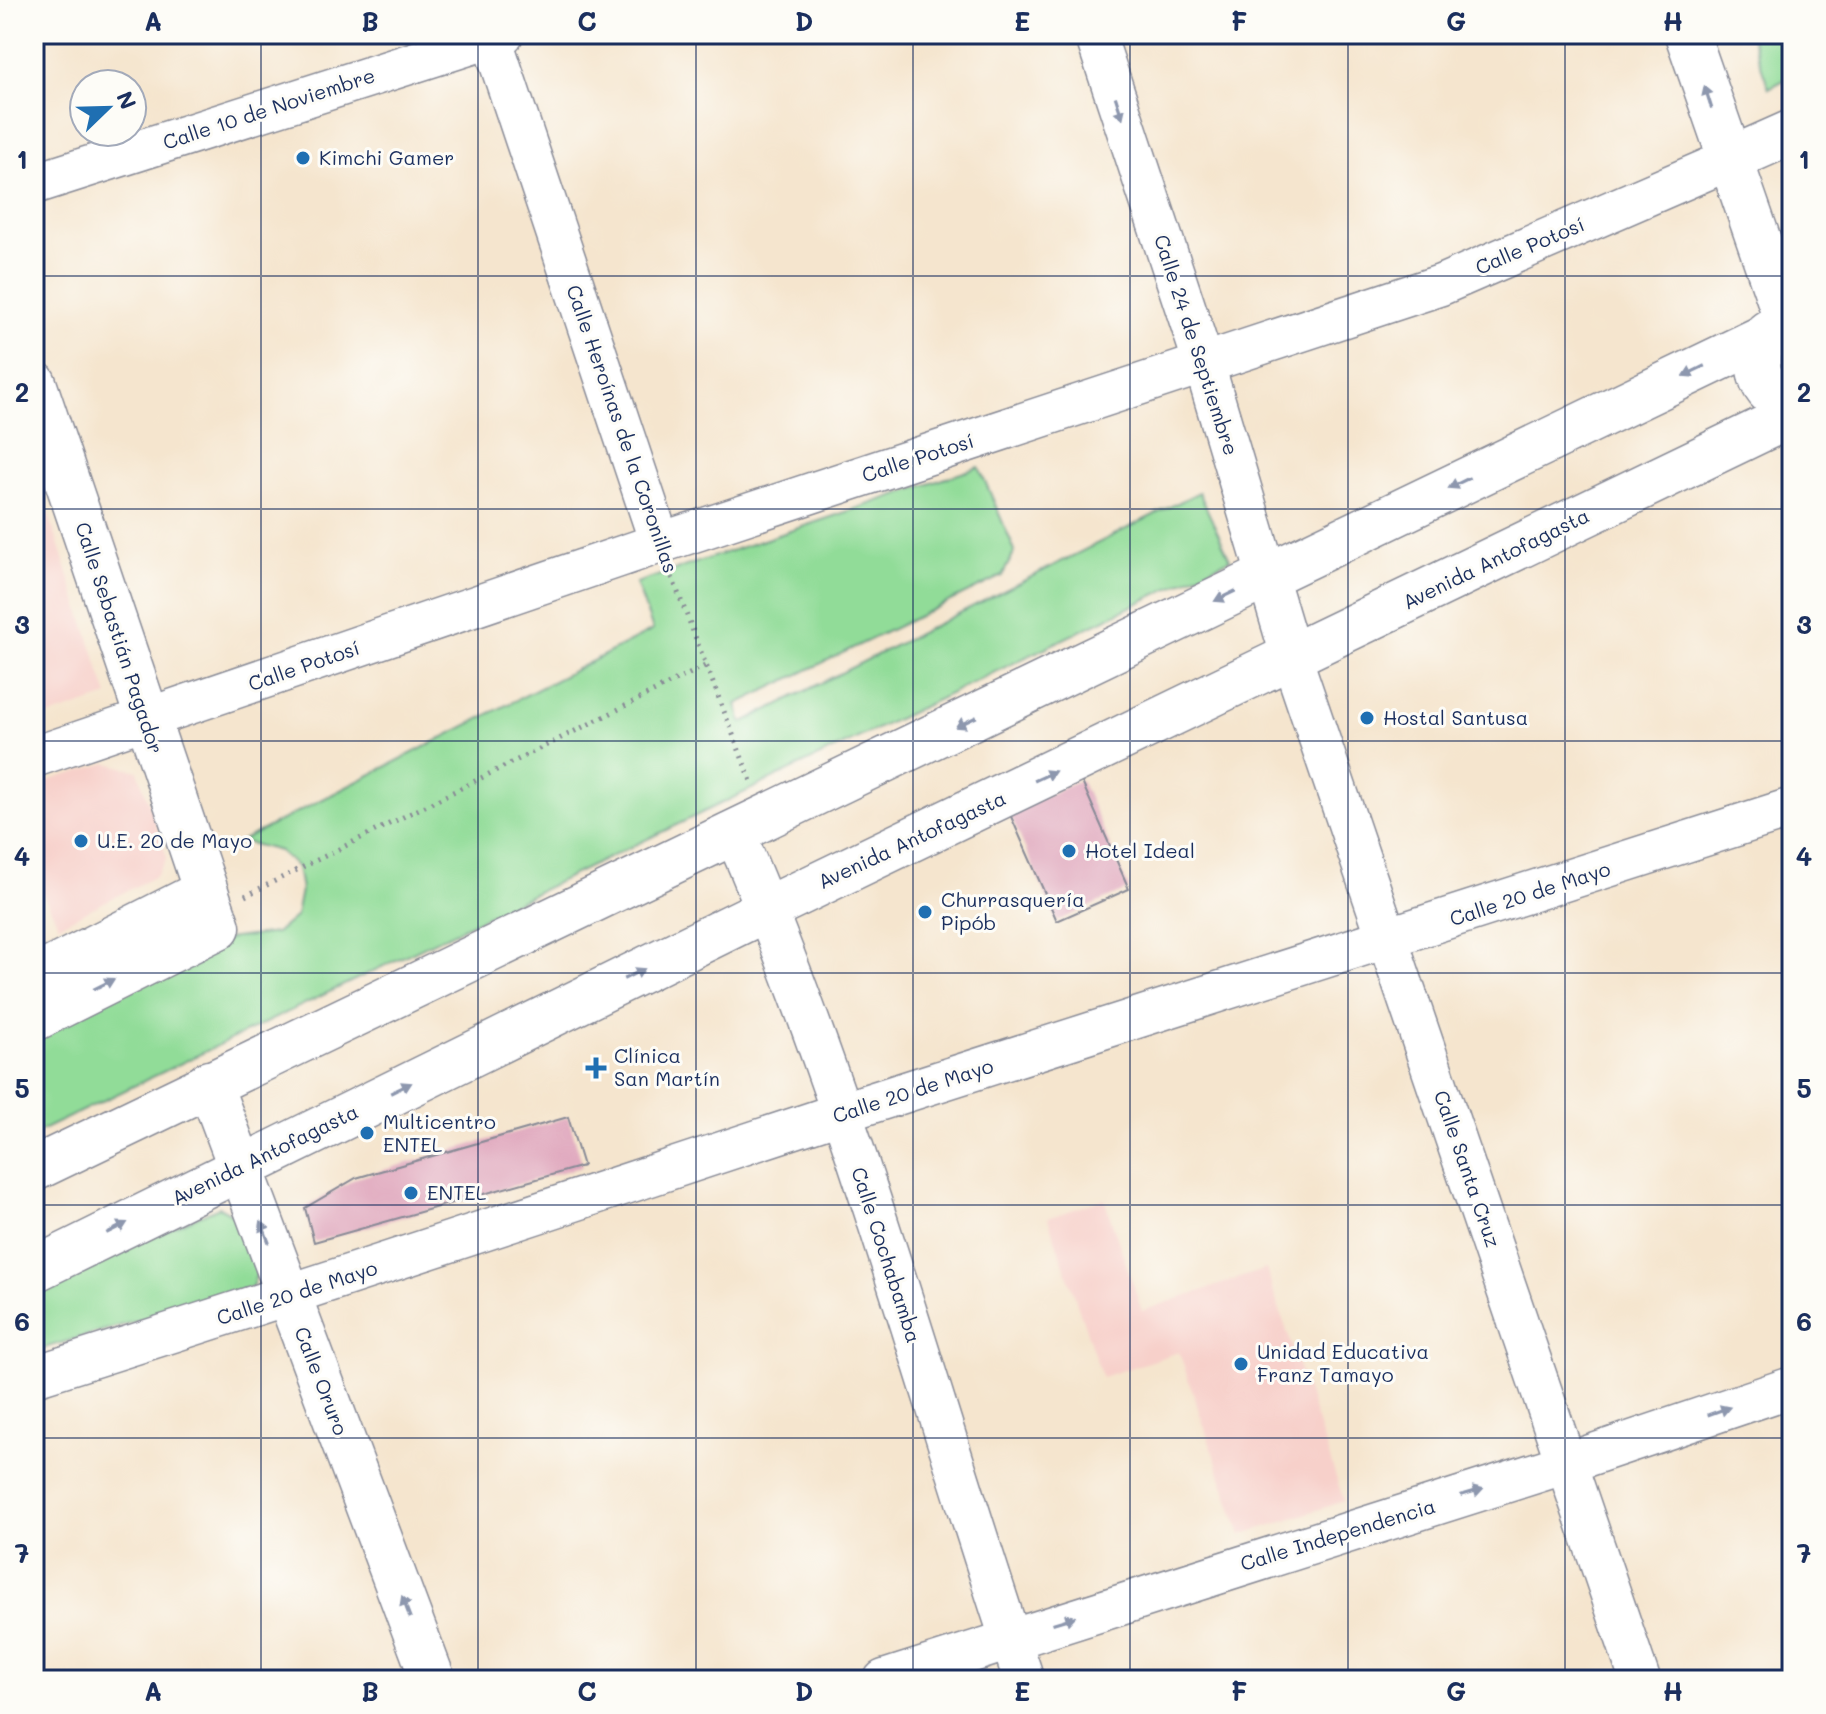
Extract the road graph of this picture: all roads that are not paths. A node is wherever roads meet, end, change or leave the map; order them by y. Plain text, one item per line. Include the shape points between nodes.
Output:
1 (1095, 34) edge
2 (1687, 34) edge
3 (494, 35) edge
4 (1792, 132) edge
5 (1729, 160) junction
6 (34, 184) edge
7 (1781, 324) edge
8 (1204, 364) junction
9 (34, 383) edge
10 (1792, 404) edge
11 (1792, 415) edge
12 (660, 543) junction
13 (1268, 576) junction
14 (1292, 659) junction
15 (147, 720) junction
16 (34, 757) edge
17 (1792, 808) edge
18 (751, 827) junction
19 (767, 909) junction
20 (212, 911) junction
21 (1390, 940) junction
22 (34, 978) edge
23 (34, 1019) edge
24 (209, 1083) junction
25 (840, 1114) junction
26 (240, 1166) junction
27 (34, 1169) edge
28 (39, 1269) edge
29 (289, 1296) junction
30 (34, 1376) edge
31 (1792, 1387) edge
32 (1567, 1463) junction
33 (1009, 1638) junction
34 (433, 1680) edge
35 (884, 1680) edge
36 (1024, 1680) edge
37 (1640, 1680) edge

1 -> 8 street, Calle 24 de Septiembre
5 -> 2 main road
3 - 6 street, Calle 10 de Noviembre
3 - 12 street, Calle Heroínas de la Coronillas
4 - 5 main road, Calle Potosí
5 - 7 main road
5 - 8 street, Calle Potosí via 1441,285
7 - 10 main road via 1757,362 1759,375 1775,397
7 -> 13 main road
8 - 12 street, Calle Potosí
8 - 13 street, Calle 24 de Septiembre
9 - 15 main road, Calle Sebastián Pagador
11 - 14 main road, Avenida Antofagasta
12 - 15 street, Calle Potosí
13 - 14 street, Calle 24 de Septiembre
13 -> 18 main road
19 -> 14 main road, Avenida Antofagasta
14 - 21 street, Calle Santa Cruz
15 - 16 street, Calle Potosí
15 - 20 main road, Calle Sebastián Pagador
17 - 21 street, Calle 20 de Mayo
18 - 19 street, Calle Cochabamba
18 - 24 main road
19 - 25 street, Calle Cochabamba
26 -> 19 main road, Avenida Antofagasta
20 - 22 main road
23 -> 20 main road
21 - 25 street, Calle 20 de Mayo
21 - 32 street, Calle Santa Cruz
24 - 26 main road, Calle Oruro
24 - 27 main road
25 - 29 street, Calle 20 de Mayo
25 - 33 street, Calle Cochabamba
28 -> 26 main road, Avenida Antofagasta
29 -> 26 main road, Calle Oruro
29 - 30 street, Calle 20 de Mayo
34 -> 29 main road, Calle Oruro
32 -> 31 street, Calle Independencia
33 -> 32 street, Calle Independencia
32 - 37 street, Calle Santa Cruz
33 - 35 street, Calle Independencia
33 - 36 street, Calle Cochabamba

